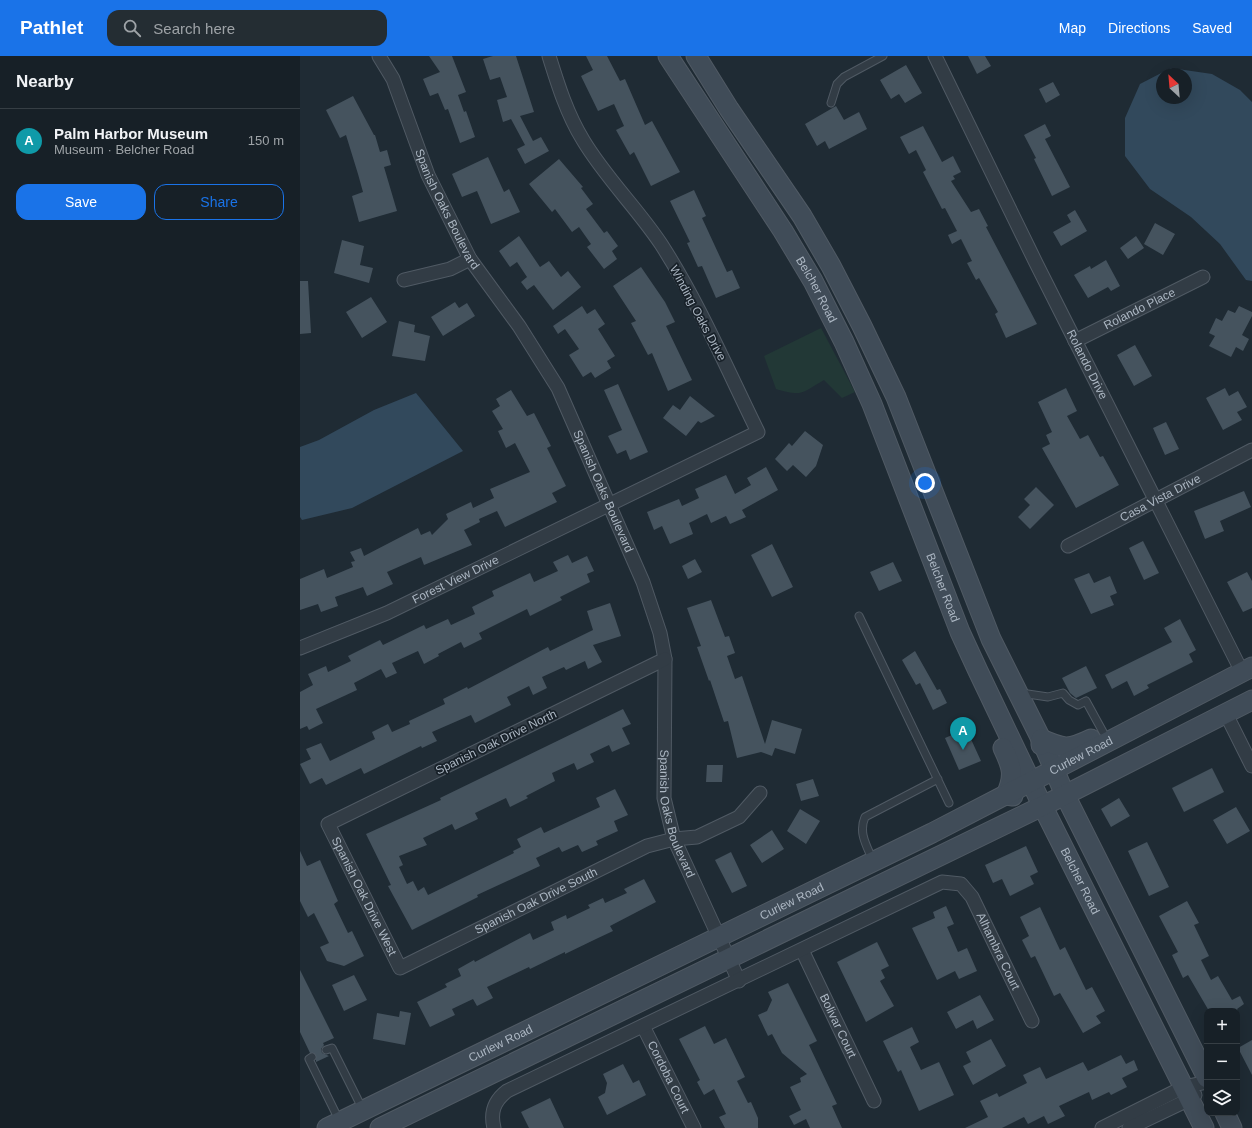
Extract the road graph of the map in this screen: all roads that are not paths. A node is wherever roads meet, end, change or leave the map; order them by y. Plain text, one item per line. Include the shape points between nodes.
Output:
1 (379, 56) edge
2 (549, 56) edge
3 (668, 56) edge
4 (696, 56) edge
5 (883, 56) edge
6 (935, 56) edge
7 (831, 103) dead end
8 (470, 259) junction
9 (1203, 277) dead end
10 (404, 280) dead end
11 (1075, 341) junction
12 (1252, 450) edge
13 (1156, 499) junction
14 (610, 506) junction
15 (922, 534) junction
16 (1068, 546) dead end
17 (859, 616) dead end
18 (300, 648) edge
19 (665, 659) junction
20 (1249, 673) edge
21 (1018, 692) junction
22 (1197, 696) junction
23 (1252, 700) edge
24 (1226, 714) junction
25 (1103, 732) junction
26 (1041, 739) junction
27 (1252, 766) edge
28 (938, 779) junction
29 (1086, 784) junction
30 (1047, 789) junction
31 (760, 793) dead end
32 (1006, 795) junction
33 (949, 803) dead end
34 (1011, 821) junction
35 (328, 824) joint
36 (674, 839) junction
37 (873, 861) junction
38 (848, 900) junction
39 (718, 937) junction
40 (802, 950) junction
41 (728, 958) junction
42 (400, 968) joint
43 (739, 981) junction
44 (1131, 982) junction
45 (1161, 986) junction
46 (1172, 1009) junction
47 (1032, 1021) dead end
48 (643, 1026) junction
49 (326, 1050) dead end
50 (312, 1058) dead end
51 (1204, 1072) edge
52 (1204, 1084) edge
53 (1187, 1093) junction
54 (874, 1101) dead end
55 (363, 1110) junction
56 (1226, 1116) edge
57 (333, 1125) edge
58 (380, 1128) edge
59 (494, 1128) edge
60 (694, 1128) edge
61 (1102, 1128) edge
62 (1129, 1128) edge
63 (1204, 1128) edge
64 (1232, 1128) edge

1 - 8 street, Spanish Oaks Boulevard via 393,79 434,189
2 - 14 street, Winding Oaks Drive via 569,114 583,140 660,244 701,314 758,432
3 - 15 main road, Belcher Road via 766,204 813,281 872,404
4 - 21 main road, Belcher Road via 802,216 862,326 896,397 992,639
5 - 7 lane via 844,77 837,84
6 - 11 street, Rolando Drive
8 - 10 street via 450,269
8 - 14 street, Spanish Oaks Boulevard via 519,326 552,378
9 - 11 street, Rolando Place
11 - 13 street, Rolando Drive
12 - 13 street, Casa Vista Drive
13 - 16 street, Casa Vista Drive
13 - 20 street, Rolando Drive
14 - 18 street, Forest View Drive via 387,613
14 - 19 street, Spanish Oaks Boulevard via 643,582 660,634
15 - 30 main road, Belcher Road via 960,632
15 - 32 main road via 934,592 948,636 1009,761 1012,771
17 - 28 lane
19 - 35 street, Spanish Oak Drive North
19 - 36 street, Spanish Oaks Boulevard via 664,798
20 - 22 main road, Curlew Road
20 - 30 main road
21 - 25 lane via 1048,697 1063,693 1069,700 1078,704 1086,701
21 - 26 main road, Belcher Road
22 - 25 main road via 1158,703
22 - 30 main road, Curlew Road
23 - 24 main road, Curlew Road
24 - 27 street
24 - 29 main road, Curlew Road
25 - 26 main road via 1075,747 1068,748 1061,748
26 - 30 main road, Belcher Road
28 - 33 lane
28 - 37 lane via 866,817 861,834
29 - 30 main road, Curlew Road
29 - 45 main road via 1084,812 1114,874
30 - 32 main road, Curlew Road
30 - 34 main road, Curlew Road
30 - 38 main road via 1007,812 884,872
30 - 44 main road, Belcher Road via 1053,827
30 - 45 main road, Belcher Road
30 - 46 main road via 1069,826 1133,952
31 - 36 street, Spanish Oak Drive South via 739,817 697,837
32 - 37 main road, Curlew Road
34 - 38 main road, Curlew Road
34 - 44 main road via 1038,823 1045,832 1091,922
35 - 42 street, Spanish Oak Drive West
36 - 39 street, Spanish Oaks Boulevard
36 - 42 street, Spanish Oak Drive South via 647,846
37 - 39 main road, Curlew Road
38 - 41 main road, Curlew Road
39 - 41 street, Spanish Oaks Boulevard
39 - 55 main road, Curlew Road
40 - 43 street
40 - 47 street, Alhambra Court via 942,882 961,884 972,897
40 - 54 street, Bolivar Court
41 - 43 street, Spanish Oaks Boulevard
41 - 58 main road, Curlew Road
43 - 48 street
44 - 53 main road, Belcher Road
45 - 46 main road, Belcher Road
46 - 51 main road, Belcher Road
48 - 59 street via 507,1091 493,1107
48 - 60 street, Cordoba Court
49 - 55 lane via 332,1048
50 - 57 lane via 309,1059
52 - 53 street
53 - 61 street
53 - 62 street
53 - 63 main road, Belcher Road
55 - 57 main road, Curlew Road
56 - 64 main road

